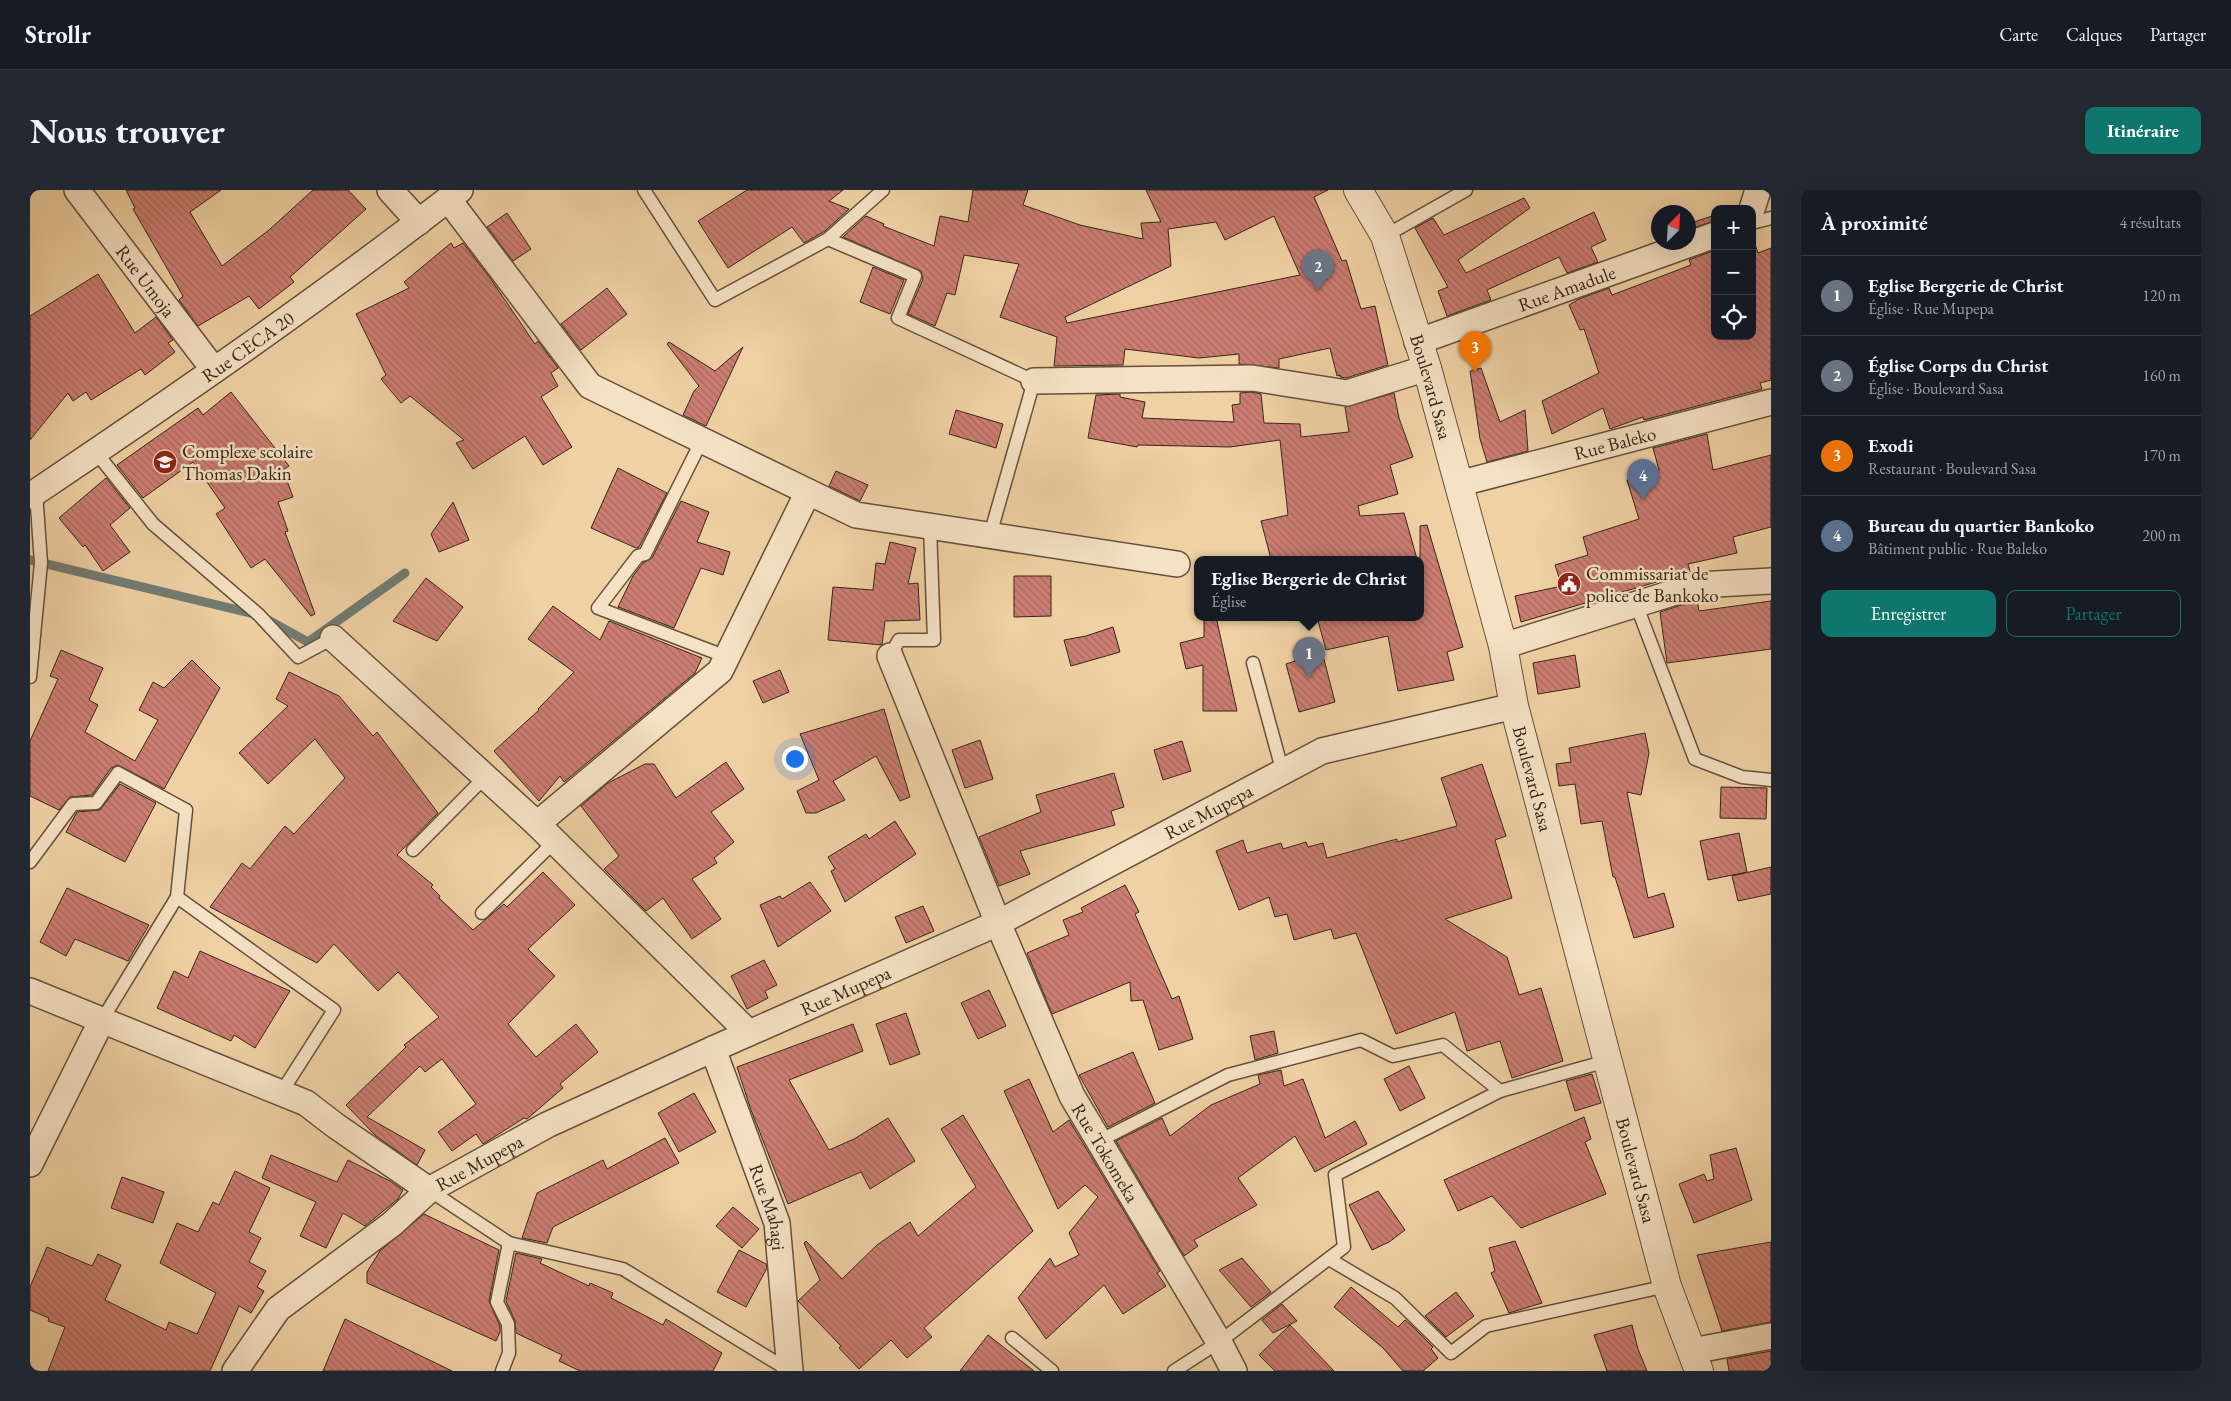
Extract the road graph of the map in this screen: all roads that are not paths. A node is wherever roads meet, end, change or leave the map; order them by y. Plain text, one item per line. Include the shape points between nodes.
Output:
1 (77, 190) edge
2 (390, 190) edge
3 (644, 190) edge
4 (883, 190) edge
5 (1358, 190) edge
6 (1466, 190) edge
7 (1758, 190) edge
8 (454, 194) edge
9 (1753, 205) edge
10 (1771, 218) edge
11 (1756, 221) edge
12 (420, 222) junction
13 (1385, 236) junction
14 (1711, 237) edge
15 (828, 239) junction
16 (1417, 342) junction
17 (1427, 368) junction
18 (214, 370) junction
19 (1034, 381) junction
20 (1771, 402) edge
21 (702, 440) junction
22 (94, 451) junction
23 (1458, 484) junction
24 (808, 492) junction
25 (33, 494) edge
26 (930, 526) junction
27 (990, 535) junction
28 (1177, 564) dead end
29 (1771, 580) edge
30 (1636, 604) junction
31 (333, 638) joint
32 (1503, 646) junction
33 (890, 656) joint
34 (727, 657) junction
35 (1253, 663) dead end
36 (30, 677) edge
37 (1514, 706) junction
38 (1282, 773) junction
39 (485, 776) junction
40 (1771, 780) edge
41 (537, 824) junction
42 (555, 841) junction
43 (413, 850) dead end
44 (30, 862) edge
45 (177, 897) junction
46 (482, 913) dead end
47 (998, 923) junction
48 (30, 991) edge
49 (102, 1020) junction
50 (750, 1033) junction
51 (713, 1049) junction
52 (1608, 1061) junction
53 (1500, 1091) junction
54 (281, 1093) junction
55 (1099, 1141) junction
56 (30, 1164) edge
57 (428, 1190) junction
58 (509, 1242) junction
59 (1329, 1259) junction
60 (1667, 1286) junction
61 (1771, 1336) edge
62 (1012, 1338) dead end
63 (1219, 1342) junction
64 (1695, 1361) edge
65 (235, 1371) edge
66 (502, 1371) edge
67 (790, 1371) edge
68 (1052, 1371) edge
69 (1174, 1371) edge
70 (1234, 1371) edge

1 - 18 street, Rue Umoja
2 - 12 street
3 - 15 lane via 715,300
4 - 15 lane
5 - 13 street, Boulevard Sasa
6 - 13 lane
7 - 9 street
8 - 12 street, Rue CECA 20
8 - 21 street via 590,386
10 - 11 lane
12 - 18 street, Rue CECA 20
13 - 16 street, Boulevard Sasa
14 - 16 street, Rue Amadule
15 - 19 lane via 915,276 898,318
16 - 17 street, Boulevard Sasa
17 - 19 street via 1346,392 1252,378
17 - 23 street, Boulevard Sasa
18 - 22 street, Rue CECA 20
19 - 27 lane
20 - 23 street, Rue Baleko
21 - 24 street
21 - 34 lane via 645,554 638,556 598,608
22 - 25 street, Rue CECA 20
22 - 31 lane via 153,524 259,616 298,657
23 - 32 street, Boulevard Sasa
24 - 26 street via 856,515
24 - 34 street
25 - 36 lane via 41,563
26 - 27 street
26 - 33 lane via 934,640 899,640
27 - 28 street
29 - 30 street via 1698,586
30 - 32 street
30 - 40 lane via 1695,759 1742,777
31 - 39 street
32 - 37 street, Boulevard Sasa
33 - 47 street, Rue Tokomeka
34 - 41 street via 720,672
35 - 38 lane
37 - 38 street, Rue Mupepa via 1322,751
37 - 52 street, Boulevard Sasa
38 - 47 street, Rue Mupepa
39 - 41 street
39 - 43 lane
41 - 42 street
42 - 46 lane
42 - 50 street
44 - 45 lane via 73,804 96,804 118,773 186,810
45 - 49 lane
45 - 54 lane via 334,1010
47 - 50 street, Rue Mupepa
47 - 55 street, Rue Tokomeka via 1072,1096
48 - 49 street
49 - 54 street
49 - 56 street
50 - 51 street, Rue Mupepa
51 - 57 street, Rue Mupepa via 547,1125
51 - 67 street, Rue Mahagi via 777,1223
52 - 53 lane
52 - 60 street, Boulevard Sasa
53 - 55 lane via 1443,1044 1392,1056 1361,1040 1228,1076
53 - 59 lane via 1335,1175 1344,1247
54 - 57 street via 306,1103
55 - 63 street, Rue Tokomeka
57 - 58 lane
57 - 65 street, Rue Mupepa via 392,1224 278,1309
58 - 66 lane via 497,1302 508,1324 509,1353
58 - 67 lane via 623,1269
59 - 60 lane via 1395,1298 1451,1353 1486,1326
59 - 63 lane
60 - 64 street, Boulevard Sasa
61 - 64 street
62 - 68 lane
63 - 69 lane
63 - 70 street, Rue Tokomeka

